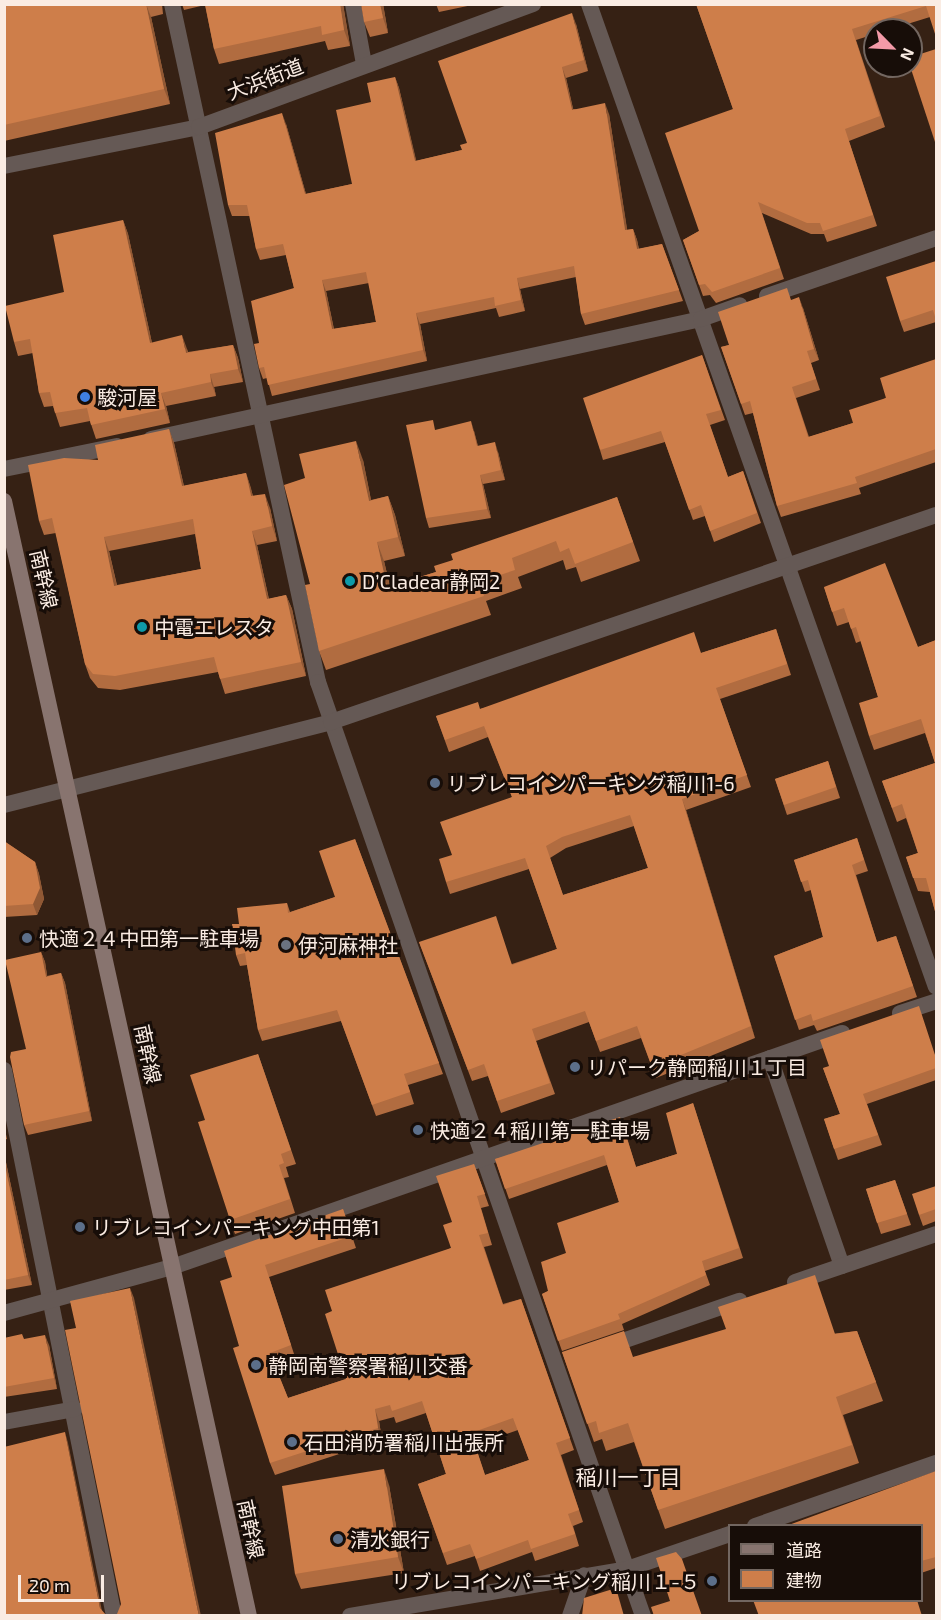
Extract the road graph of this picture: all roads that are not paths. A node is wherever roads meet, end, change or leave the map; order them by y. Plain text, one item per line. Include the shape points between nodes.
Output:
1 (172, 4) edge
2 (353, 4) edge
3 (533, 4) edge
4 (589, 4) edge
5 (364, 64) junction
6 (199, 127) junction
7 (4, 166) edge
8 (936, 238) edge
9 (701, 319) junction
10 (257, 416) junction
11 (4, 470) edge
12 (4, 501) edge
13 (936, 515) edge
14 (785, 566) junction
15 (331, 722) junction
16 (70, 787) junction
17 (4, 805) edge
18 (936, 987) edge
19 (936, 1001) edge
20 (881, 1020) edge
21 (859, 1028) edge
22 (770, 1058) junction
23 (4, 1070) edge
24 (482, 1159) junction
25 (936, 1233) edge
26 (842, 1266) junction
27 (172, 1267) junction
28 (776, 1289) edge
29 (754, 1296) edge
30 (54, 1302) junction
31 (4, 1313) edge
32 (556, 1364) junction
33 (75, 1409) junction
34 (4, 1422) edge
35 (936, 1463) edge
36 (761, 1524) edge
37 (728, 1534) edge
38 (627, 1569) junction
39 (584, 1575) junction
40 (114, 1616) edge
41 (249, 1616) edge
42 (350, 1616) edge
43 (570, 1616) edge
44 (643, 1616) edge

1 - 6 street
2 - 5 street
3 - 5 street, 大浜街道
4 - 9 street
5 - 6 street, 大浜街道
6 - 7 street, 大浜街道
6 - 10 street
8 - 9 street
9 - 10 street
9 - 14 street
10 - 11 street
10 - 15 street
12 - 16 main road, 南幹線
13 - 14 street
14 - 15 street
14 - 18 street
15 - 16 street
15 - 24 street
16 - 17 street
16 - 27 main road, 南幹線
19 - 20 street
21 - 22 street
22 - 24 street
22 - 26 street
23 - 30 street
24 - 27 street
24 - 32 street
25 - 26 street
26 - 28 street
27 - 30 street
27 - 41 main road, 南幹線
29 - 32 street
30 - 31 street
30 - 33 street
32 - 38 street
33 - 34 street
33 - 40 street
35 - 36 street
37 - 38 street
38 - 39 street
38 - 44 street
39 - 42 street
39 - 43 street

